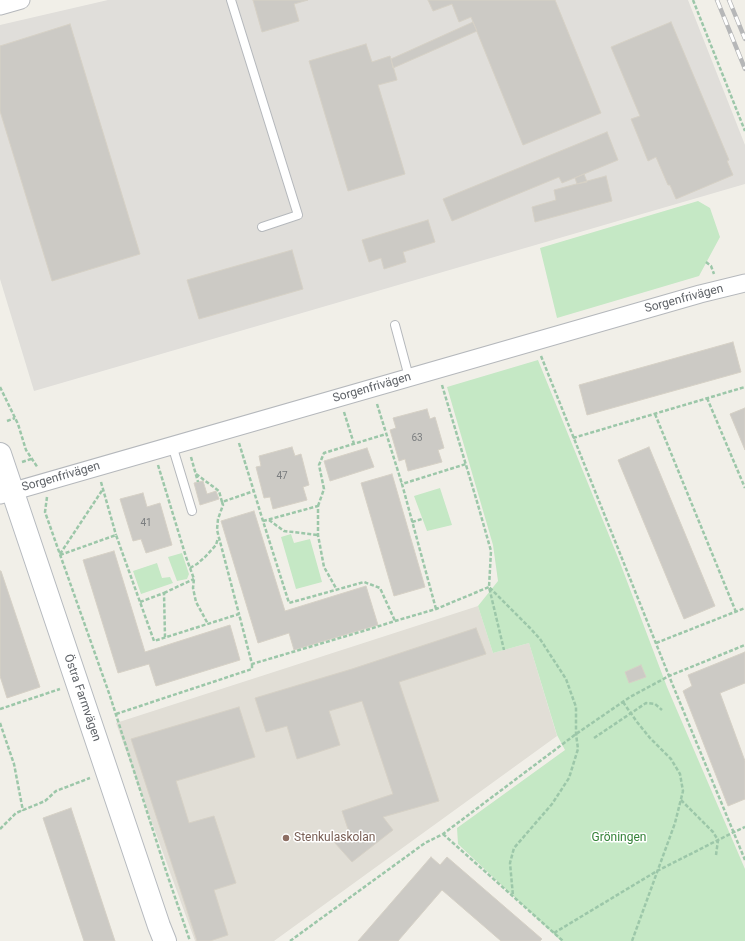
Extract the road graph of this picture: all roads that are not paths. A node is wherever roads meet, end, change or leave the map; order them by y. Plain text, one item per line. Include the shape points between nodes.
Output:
1 (21, 0) edge
2 (230, 0) edge
3 (0, 6) edge
4 (262, 227) dead end
5 (745, 283) edge
6 (395, 325) dead end
7 (409, 377) junction
8 (179, 443) junction
9 (0, 454) edge
10 (6, 493) edge
11 (192, 511) dead end
12 (165, 941) edge

1 - 3 street
2 - 4 lane via 298,215
5 - 7 street, Sorgenfrivägen
6 - 7 lane
7 - 8 street, Sorgenfrivägen
8 - 10 street, Sorgenfrivägen
8 - 11 lane
9 - 10 street, Östra Farmvägen
10 - 12 street, Östra Farmvägen

